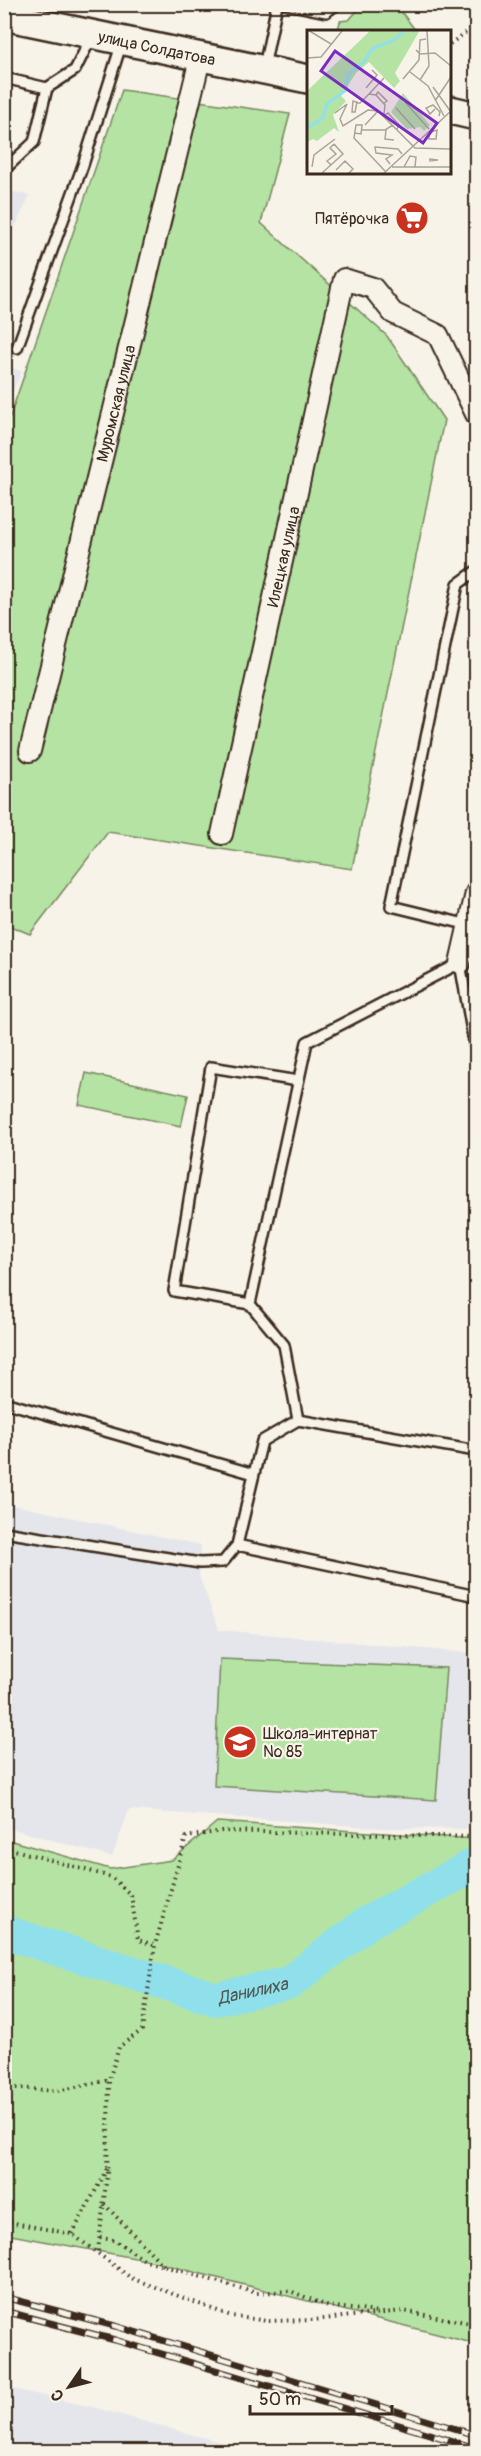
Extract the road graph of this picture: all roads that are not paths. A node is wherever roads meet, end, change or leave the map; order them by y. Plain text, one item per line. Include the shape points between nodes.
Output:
1 (277, 4) edge
2 (287, 4) edge
3 (337, 4) edge
4 (4, 16) edge
5 (94, 34) junction
6 (123, 40) junction
7 (201, 56) junction
8 (264, 69) junction
9 (4, 78) edge
10 (307, 79) edge
11 (47, 88) junction
12 (451, 110) edge
13 (477, 116) edge
14 (4, 170) edge
15 (17, 348) dead end
16 (477, 414) edge
17 (477, 571) edge
18 (30, 751) dead end
19 (222, 834) dead end
20 (477, 893) edge
21 (471, 931) edge
22 (460, 963) junction
23 (477, 1054) edge
24 (298, 1082) junction
25 (250, 1304) junction
26 (4, 1402) edge
27 (298, 1420) junction
28 (477, 1451) edge
29 (254, 1474) junction
30 (4, 1532) edge
31 (237, 1545) junction
32 (477, 1596) edge

1 - 8 lane
2 - 3 lane via 326,12
4 - 5 main road, улица Солдатова
5 - 6 main road, улица Солдатова
5 - 11 lane via 75,70
6 - 7 main road, улица Солдатова
6 - 15 lane
7 - 8 main road, улица Солдатова
7 - 18 street, Муромская улица
8 - 10 main road, улица Солдатова
9 - 11 lane
11 - 14 lane via 34,142
12 - 13 main road
16 - 19 street, Илецкая улица via 438,335 393,313 374,288 344,279
17 - 21 lane via 458,584 391,906
20 - 21 street
21 - 22 street
22 - 23 lane
22 - 24 lane via 307,1042
24 - 25 lane
24 - 25 lane via 212,1067 174,1291
25 - 27 lane via 284,1345
26 - 29 lane
27 - 28 lane
27 - 29 lane via 262,1441
29 - 31 lane
30 - 31 lane via 200,1563 223,1562
31 - 32 lane

